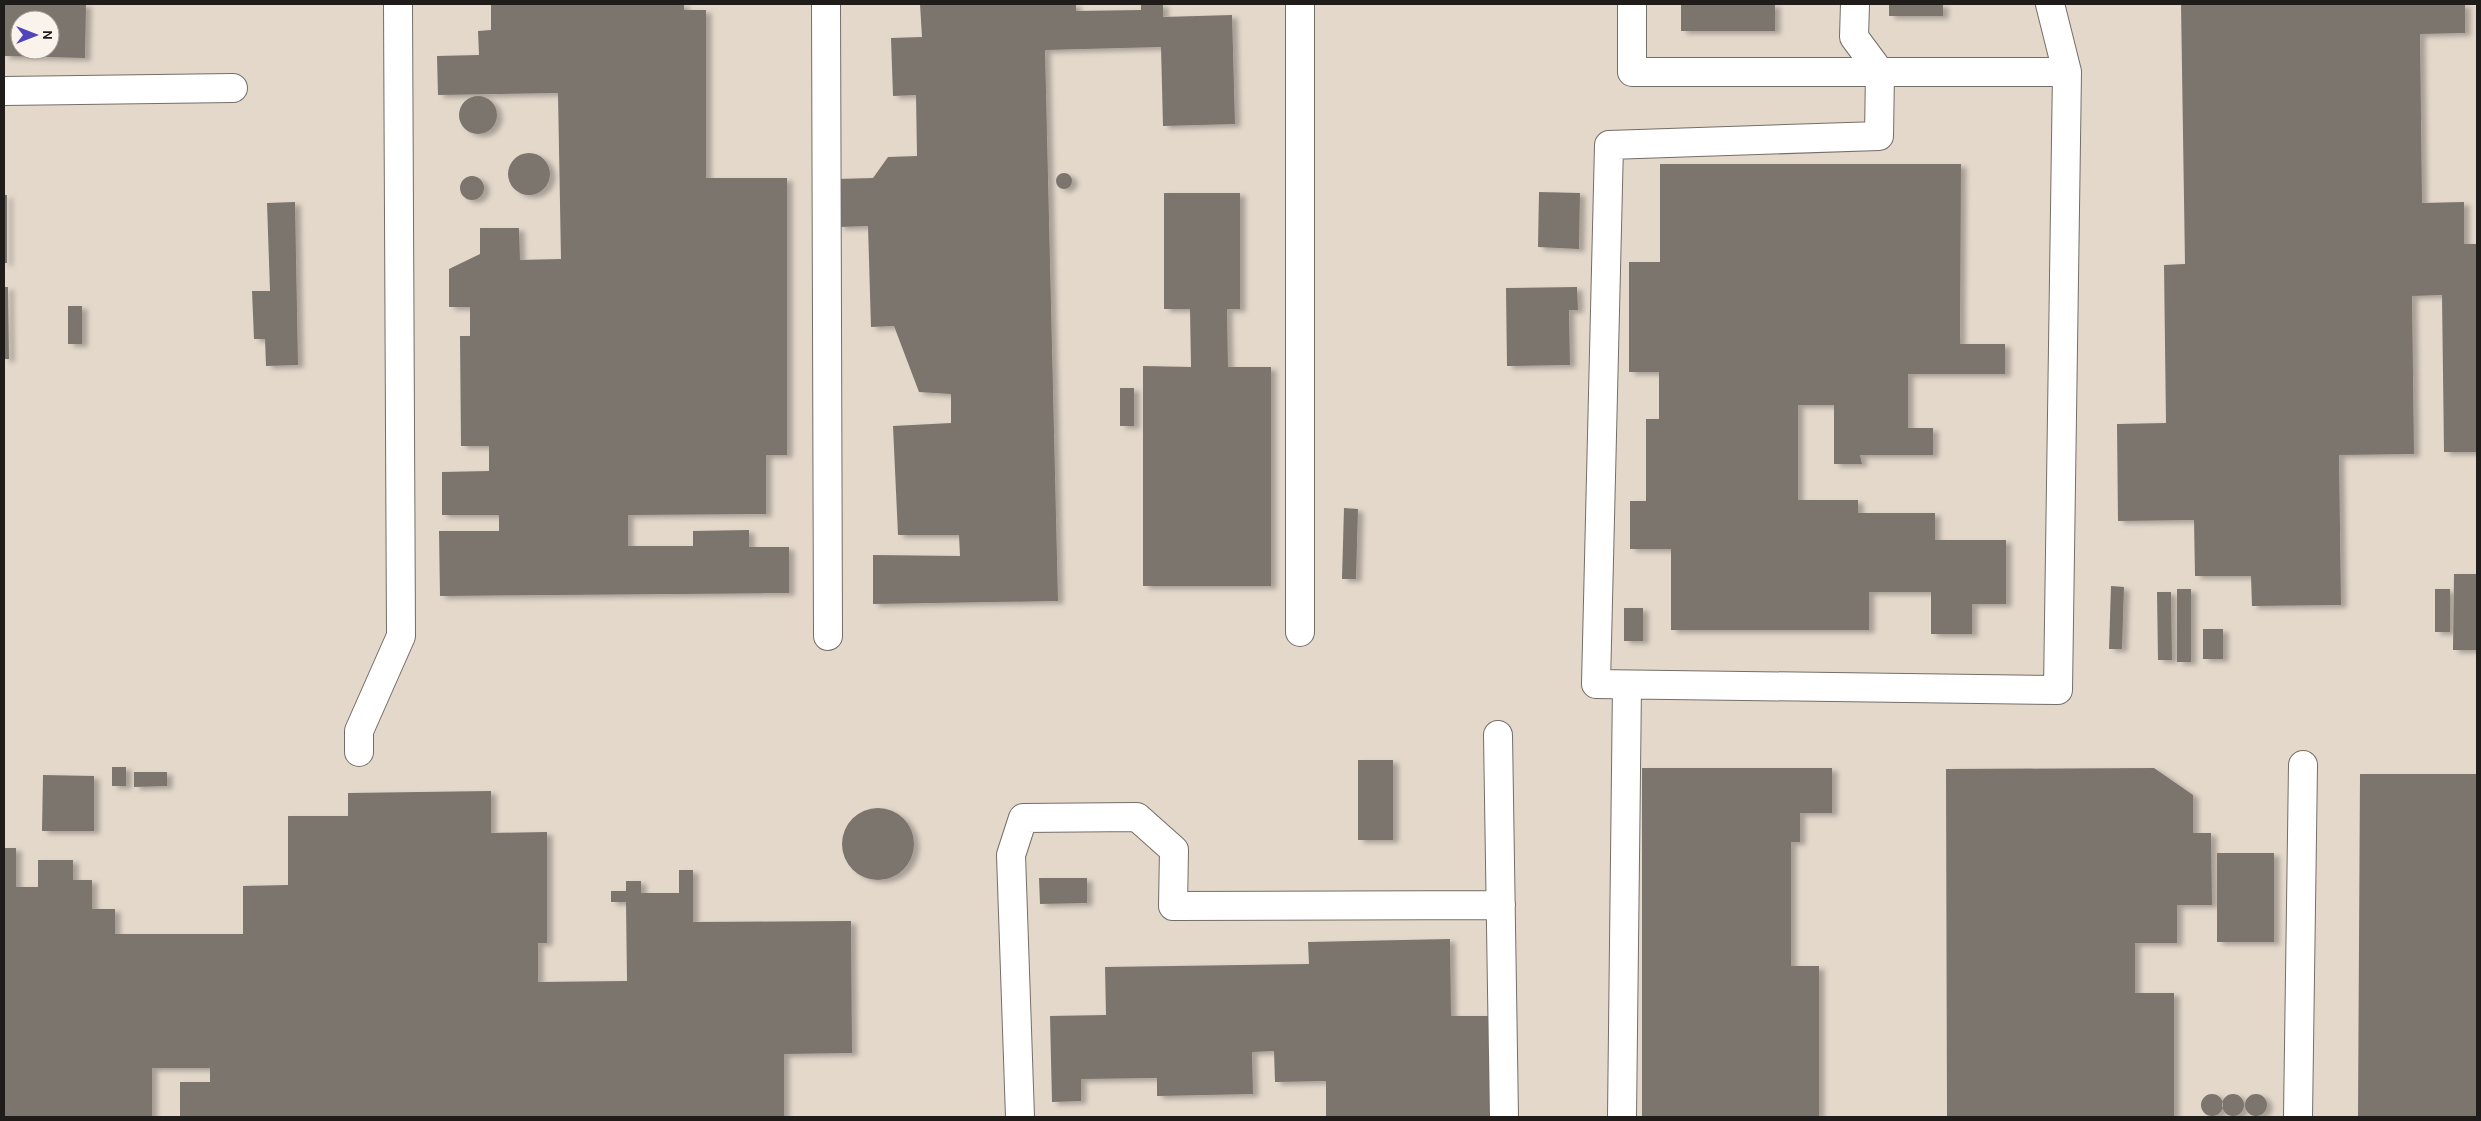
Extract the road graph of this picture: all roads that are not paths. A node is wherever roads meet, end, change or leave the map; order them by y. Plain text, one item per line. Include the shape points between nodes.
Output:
1 (398, 4) edge
2 (826, 4) edge
3 (1300, 4) edge
4 (1632, 4) edge
5 (1855, 4) edge
6 (2050, 4) edge
7 (1880, 72) junction
8 (2066, 72) junction
9 (233, 88) dead end
10 (4, 91) edge
11 (1300, 632) dead end
12 (828, 636) dead end
13 (1627, 685) junction
14 (1498, 735) dead end
15 (360, 752) dead end
16 (2303, 765) dead end
17 (1501, 905) junction
18 (1020, 1117) edge
19 (1504, 1117) edge
20 (1622, 1117) edge
21 (2298, 1117) edge

1 - 15 lane via 401,636 360,731
2 - 12 lane
3 - 11 lane
4 - 7 lane via 1632,72
5 - 7 lane via 1854,37
6 - 8 lane
7 - 8 lane
7 - 13 lane via 1879,136 1610,145 1596,684
8 - 13 lane via 2058,690
9 - 10 lane
13 - 20 lane
14 - 17 lane
16 - 21 lane
17 - 18 lane via 1173,906 1174,850 1137,817 1022,818 1011,855
17 - 19 lane

